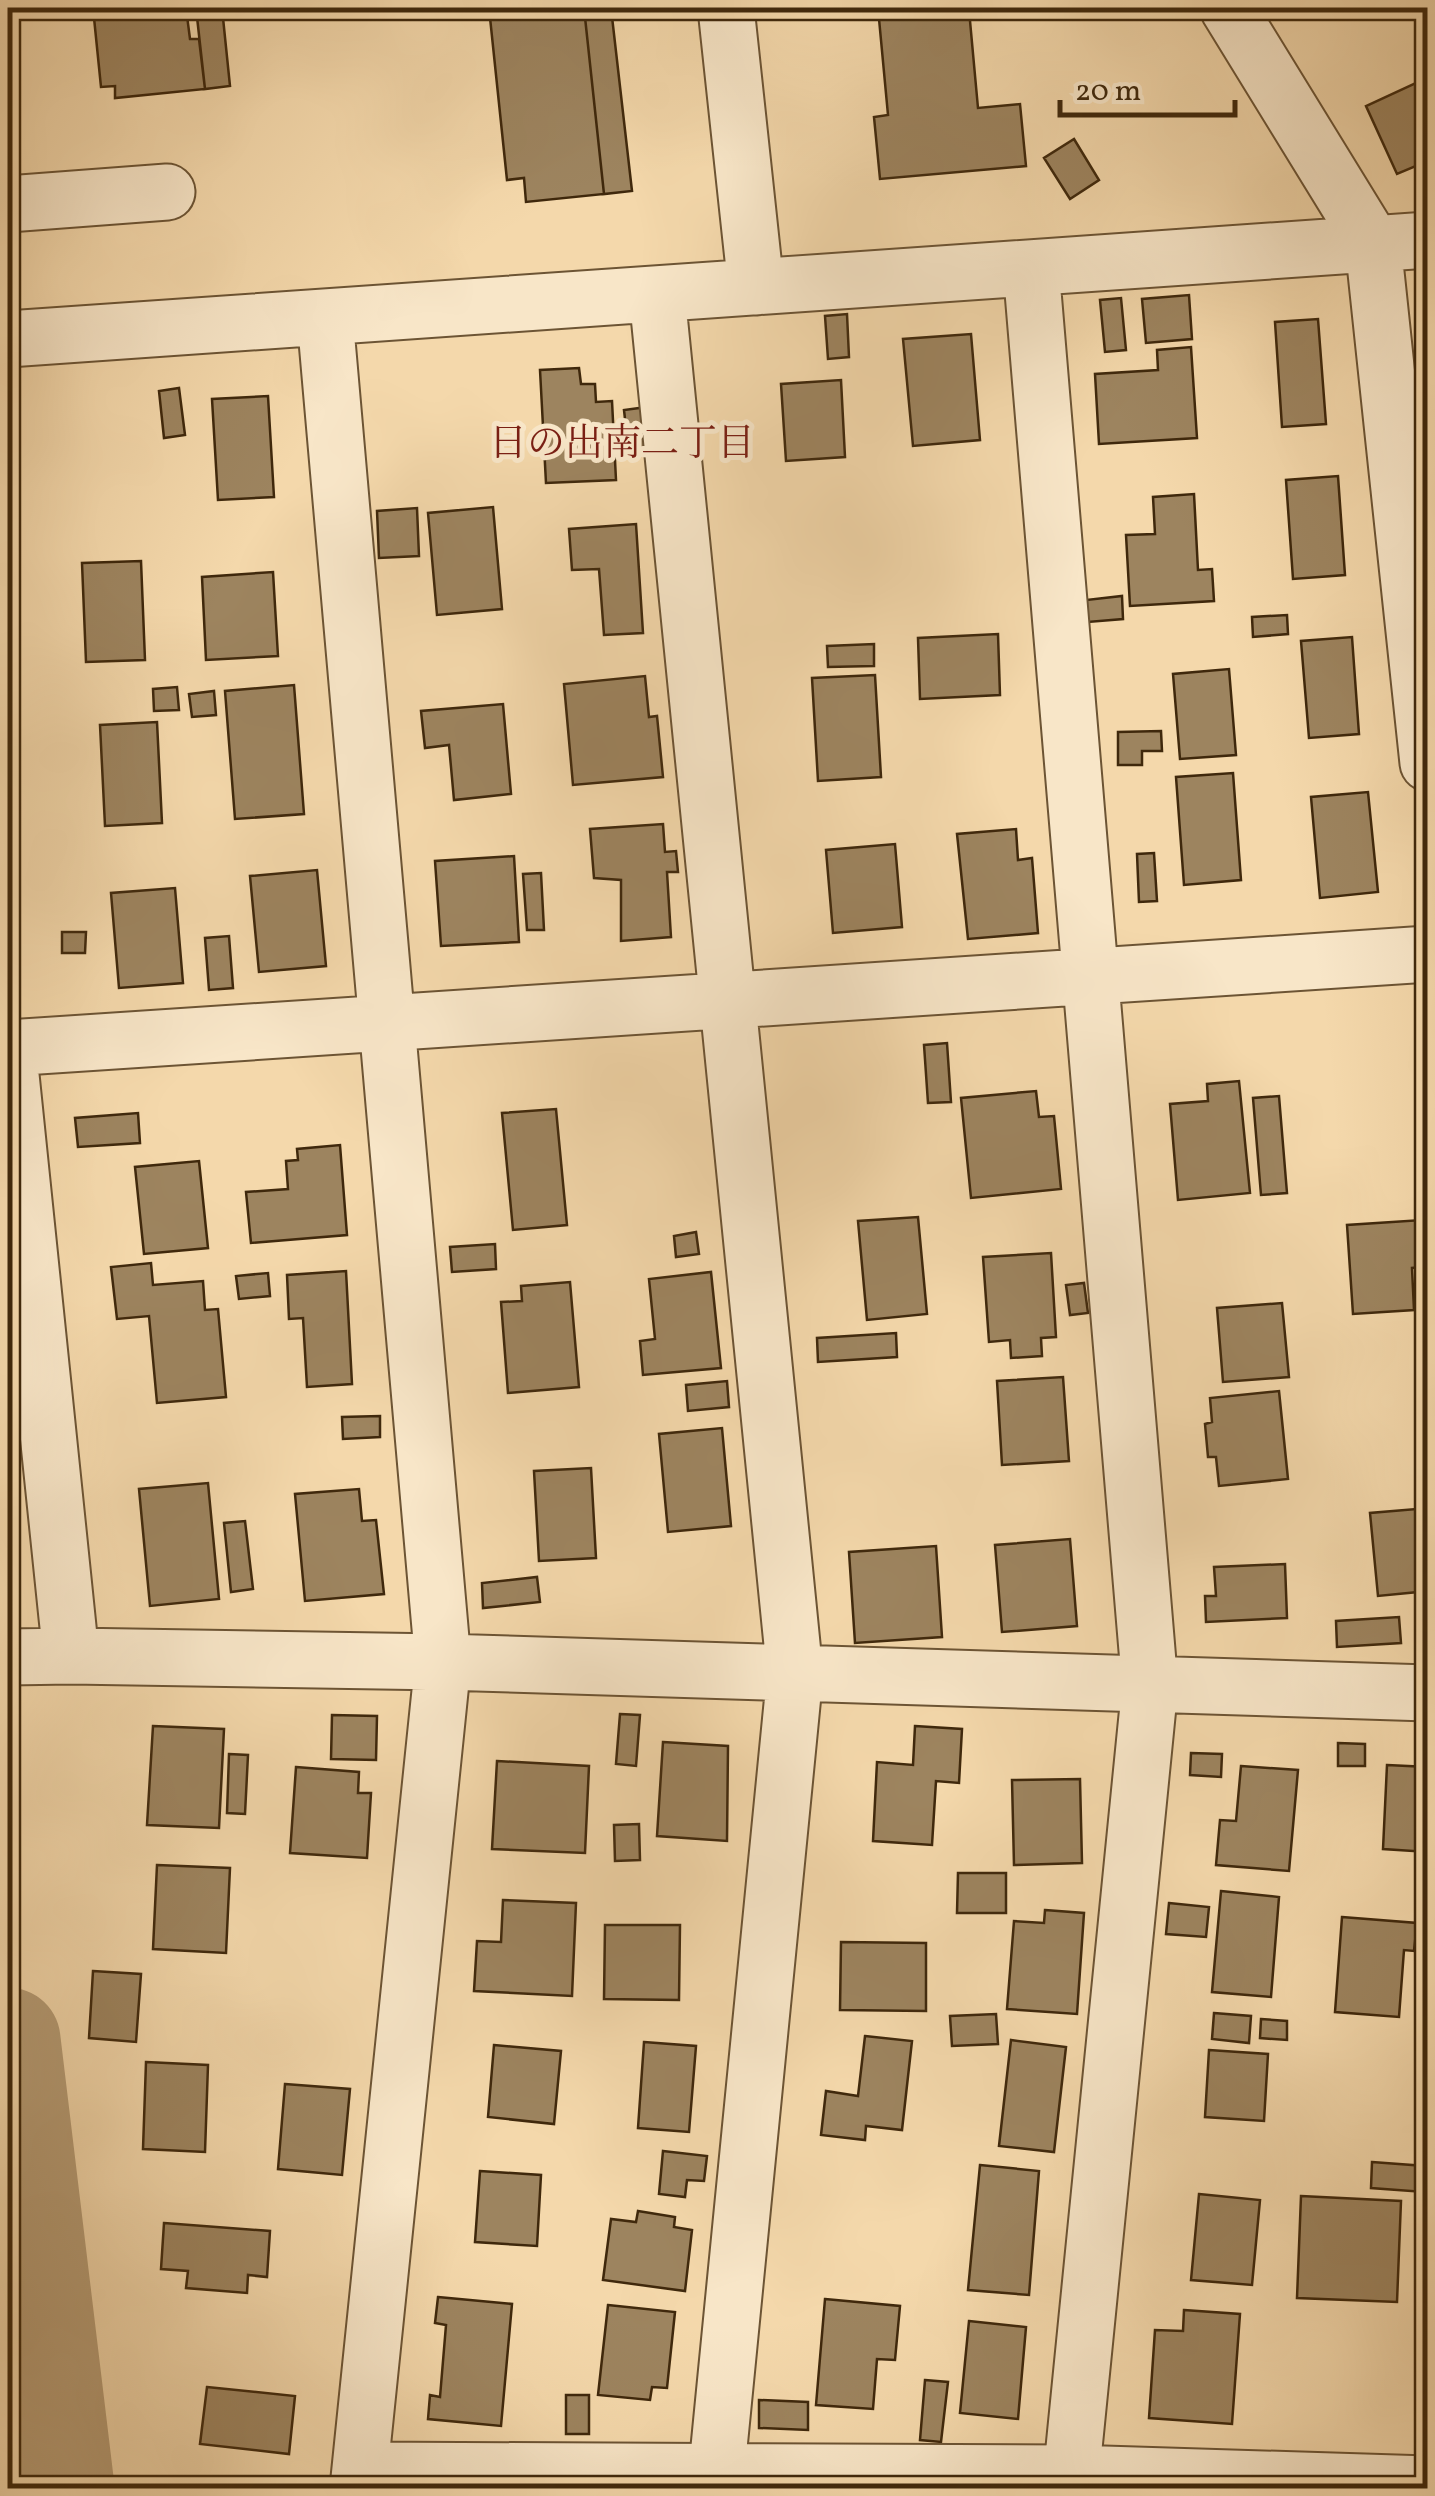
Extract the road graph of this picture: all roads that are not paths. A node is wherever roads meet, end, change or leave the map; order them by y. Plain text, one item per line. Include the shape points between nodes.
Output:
1 (726, 8) edge
2 (1228, 8) edge
3 (166, 192) dead end
4 (8, 204) edge
5 (1428, 240) edge
6 (1373, 244) junction
7 (1031, 268) junction
8 (756, 287) junction
9 (658, 295) junction
10 (325, 318) junction
11 (8, 339) edge
12 (1428, 762) edge
13 (1428, 954) edge
14 (1089, 976) junction
15 (728, 1000) junction
16 (388, 1022) junction
17 (8, 1047) edge
18 (72, 1656) junction
19 (8, 1657) edge
20 (444, 1662) junction
21 (794, 1674) junction
22 (1150, 1686) junction
23 (1428, 1693) edge
24 (359, 2479) edge
25 (716, 2479) edge
26 (1071, 2481) edge
27 (1428, 2484) edge

1 - 8 street
2 - 6 street
3 - 4 street
5 - 6 street
6 - 7 street
6 - 12 street
7 - 8 street
7 - 14 street
8 - 9 street
9 - 10 street
9 - 15 street
10 - 11 street
10 - 16 street
13 - 14 street
14 - 15 street
14 - 22 street
15 - 16 street
15 - 21 street
16 - 17 street
16 - 20 street
17 - 18 street
18 - 19 street
18 - 20 street
20 - 21 street
20 - 24 street
21 - 22 street
21 - 25 street
22 - 23 street
22 - 26 street
24 - 25 street
25 - 26 street
26 - 27 street

